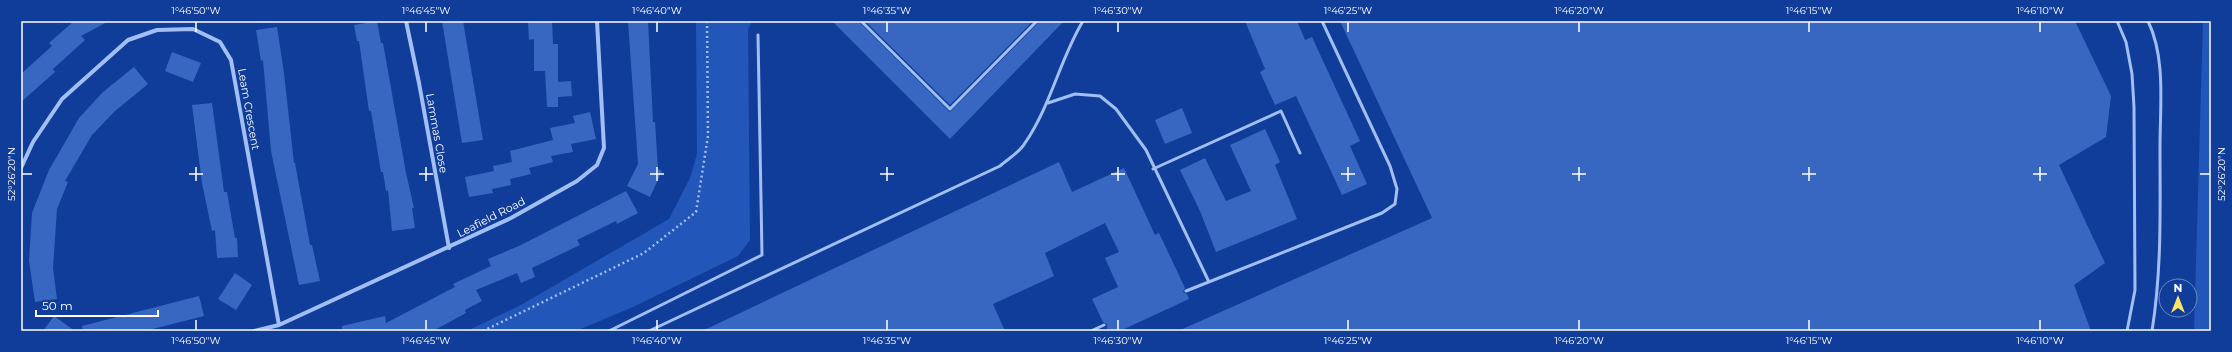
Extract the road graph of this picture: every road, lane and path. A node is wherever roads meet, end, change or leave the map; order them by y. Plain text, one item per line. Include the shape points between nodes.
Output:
1 (406, 21) edge
2 (597, 21) edge
3 (707, 21) edge
4 (861, 21) edge
5 (1037, 21) edge
6 (1083, 21) edge
7 (1322, 21) edge
8 (2117, 21) edge
9 (2148, 21) edge
10 (758, 35) dead end
11 (1048, 103) junction
12 (1300, 154) dead end
13 (21, 168) edge
14 (1154, 169) junction
15 (449, 248) junction
16 (1209, 282) junction
17 (1186, 291) dead end
18 (279, 325) junction
19 (1104, 325) dead end
20 (254, 331) edge
21 (483, 331) edge
22 (609, 331) edge
23 (649, 331) edge
24 (1091, 331) edge
25 (2128, 331) edge
26 (2152, 331) edge

1 - 15 street, Lammas Close
2 - 15 street, Leafield Road via 604,148 597,165 577,182
3 - 21 path via 708,136 696,212 644,253
4 - 5 lane via 950,110
6 - 11 lane via 1075,34
7 - 16 lane via 1390,166 1397,189 1395,204 1382,213
8 - 25 lane via 2126,42 2132,74 2134,107 2135,290
9 - 26 lane via 2155,35 2160,97 2162,232
10 - 22 lane via 762,255
11 - 14 lane via 1075,94 1100,96 1116,109 1146,150
11 - 23 lane via 1025,144 1000,166
12 - 14 lane via 1281,111
13 - 18 street, Leam Crescent via 33,142 62,99 128,40 157,30 193,28 220,42 231,60
14 - 16 lane
15 - 18 street, Leafield Road
16 - 17 lane
18 - 20 street, Leafield Road
19 - 24 lane

